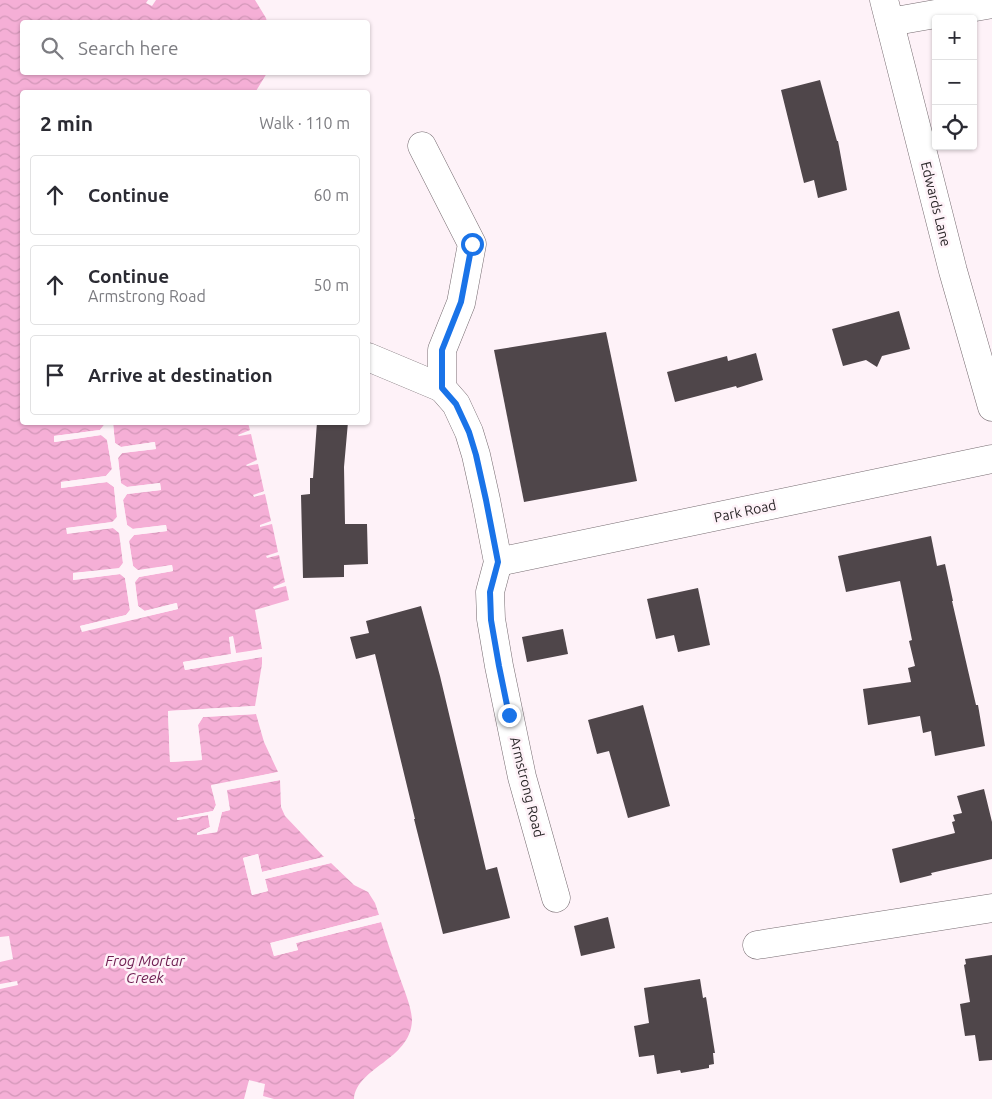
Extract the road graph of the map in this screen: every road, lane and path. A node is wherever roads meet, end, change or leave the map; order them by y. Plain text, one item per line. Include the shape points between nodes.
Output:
1 (992, 4) edge
2 (887, 11) edge
3 (422, 146) dead end
4 (985, 356) edge
5 (370, 357) edge
6 (442, 388) junction
7 (992, 407) edge
8 (992, 460) edge
9 (498, 562) junction
10 (556, 898) dead end
11 (992, 908) edge
12 (757, 945) dead end

1 - 2 street
2 - 4 street, Edwards Lane via 953,271
3 - 6 street via 472,244 461,302 442,350
4 - 7 street, Edwards Lane
5 - 6 street
6 - 9 street, Armstrong Road via 456,404 469,432
8 - 9 street, Park Road
9 - 10 street, Armstrong Road via 490,592 491,620 522,777
11 - 12 street

